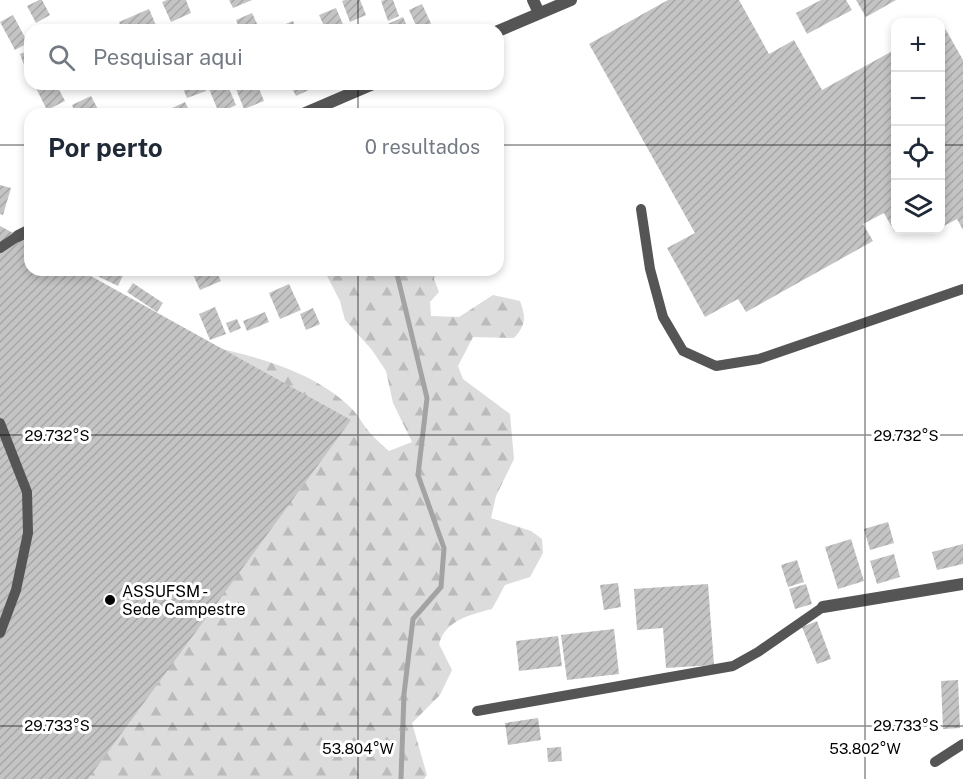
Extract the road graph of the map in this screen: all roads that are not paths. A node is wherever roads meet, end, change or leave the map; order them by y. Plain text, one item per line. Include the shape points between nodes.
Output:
1 (533, 0) edge
2 (571, 0) edge
3 (539, 13) junction
4 (504, 28) edge
5 (359, 90) edge
6 (317, 108) edge
7 (641, 209) dead end
8 (24, 233) edge
9 (18, 236) joint
10 (0, 248) edge
11 (963, 289) edge
12 (0, 423) edge
13 (963, 584) edge
14 (823, 607) joint
15 (0, 633) edge
16 (477, 711) dead end
17 (963, 744) edge
18 (934, 762) dead end

1 - 3 street
2 - 3 street
3 - 4 street
5 - 6 street
7 - 11 lane via 650,269 663,317 684,351 716,366 759,359
8 - 9 street
9 - 10 lane
12 - 15 lane via 27,492 28,533 16,590
13 - 14 street
14 - 16 lane via 733,666
17 - 18 lane

